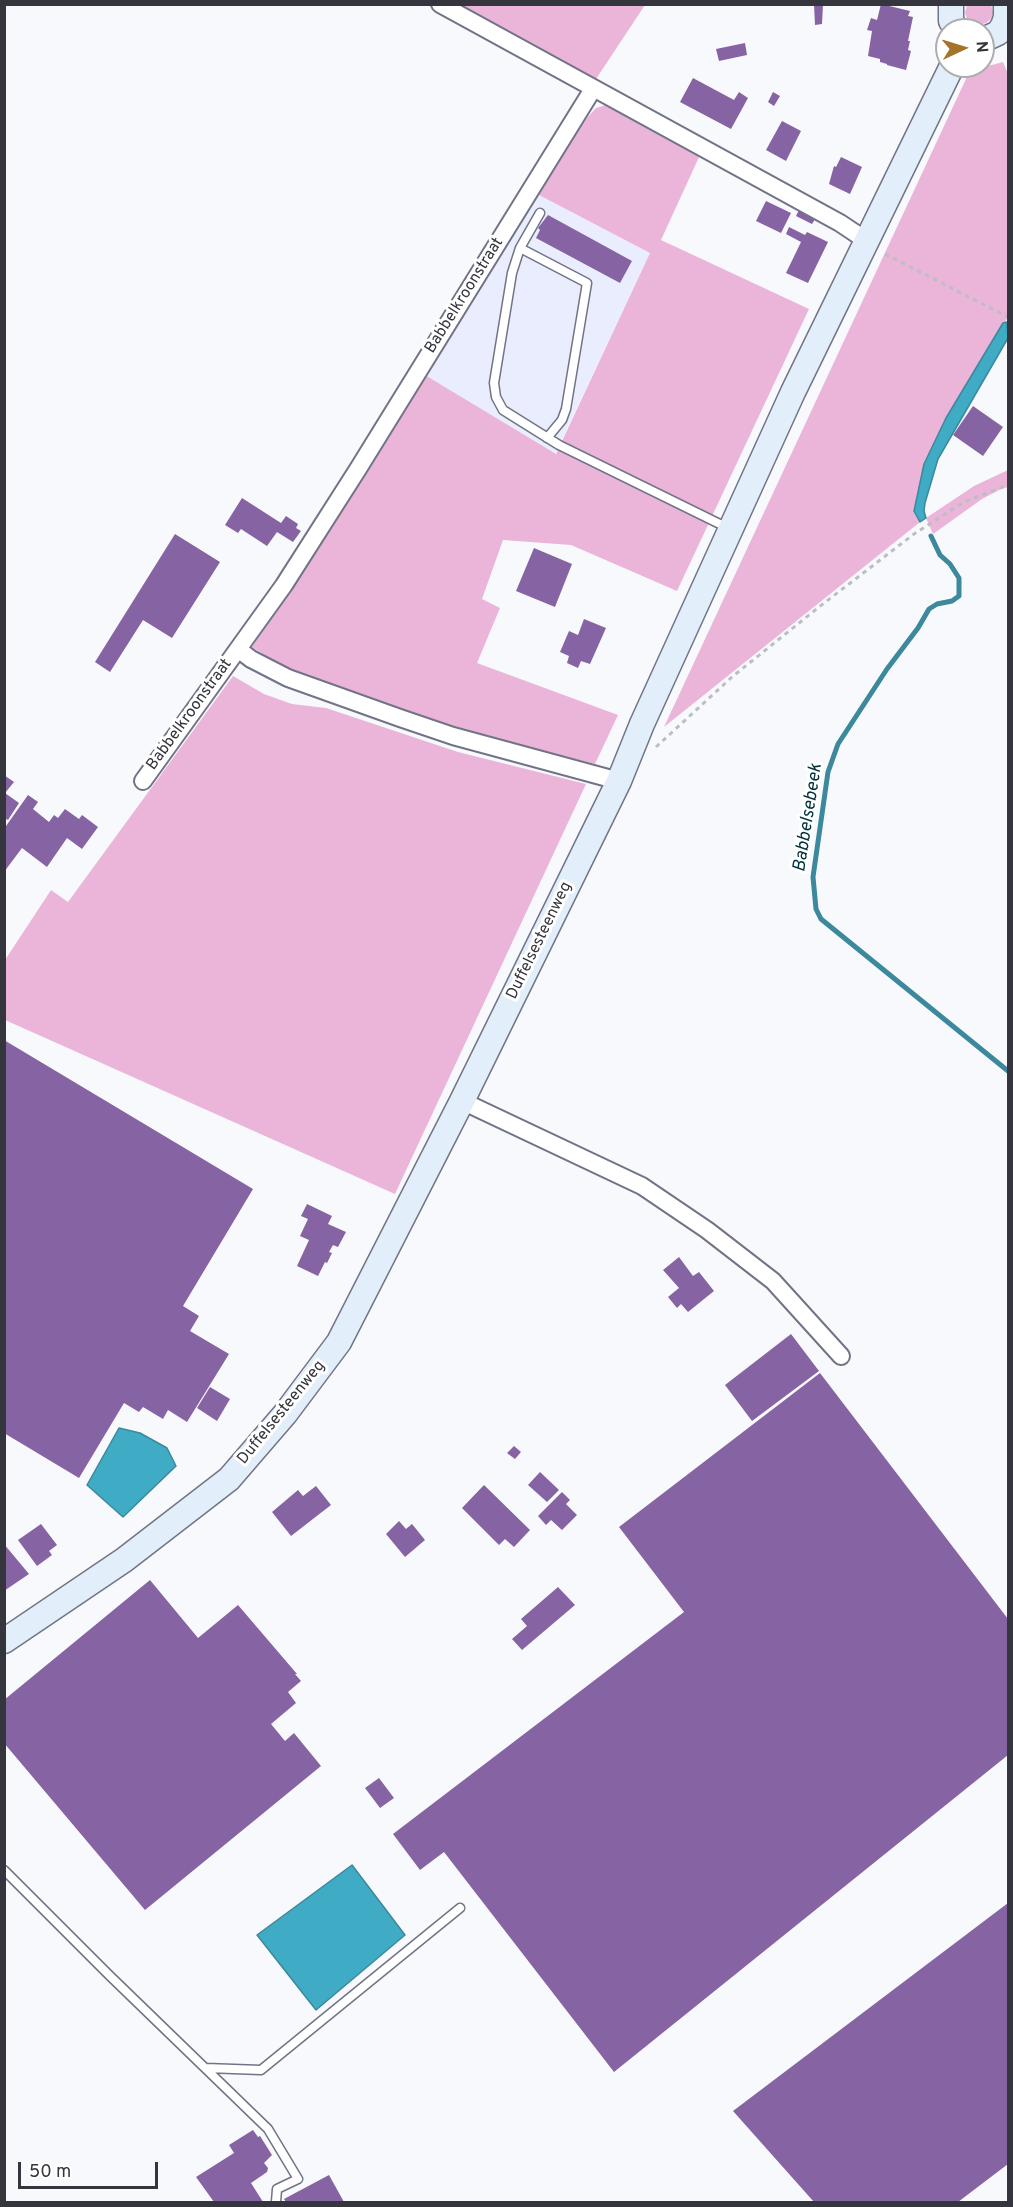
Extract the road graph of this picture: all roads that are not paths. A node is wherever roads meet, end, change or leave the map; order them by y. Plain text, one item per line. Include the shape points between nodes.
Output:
1 (440, 4) edge
2 (1006, 21) edge
3 (995, 34) edge
4 (946, 78) edge
5 (593, 89) junction
6 (540, 213) dead end
7 (867, 241) junction
8 (520, 248) junction
9 (547, 438) junction
10 (731, 530) junction
11 (238, 649) junction
12 (142, 781) dead end
13 (619, 781) junction
14 (462, 1101) junction
15 (841, 1356) dead end
16 (4, 1641) edge
17 (4, 1870) edge
18 (460, 1908) dead end
19 (206, 2068) junction
20 (276, 2202) edge

1 - 5 street
2 - 3 street
4 - 7 street, Duffelsesteenweg
5 - 7 street
5 - 11 street, Babbelkroonstraat via 352,478
6 - 8 lane
7 - 10 street, Duffelsesteenweg
8 - 9 lane via 512,273 494,383 503,410
8 - 9 lane via 587,283 566,409
9 - 10 lane
10 - 13 street, Duffelsesteenweg
11 - 12 street, Babbelkroonstraat
11 - 13 street, Babbelkroonstraat via 288,678 389,714 453,736
13 - 14 street, Duffelsesteenweg
14 - 15 street via 642,1186 773,1281
14 - 16 street, Duffelsesteenweg via 339,1342 285,1414 229,1479 124,1560
17 - 19 lane
18 - 19 lane via 261,2070
19 - 20 lane via 268,2129 298,2179 277,2189

